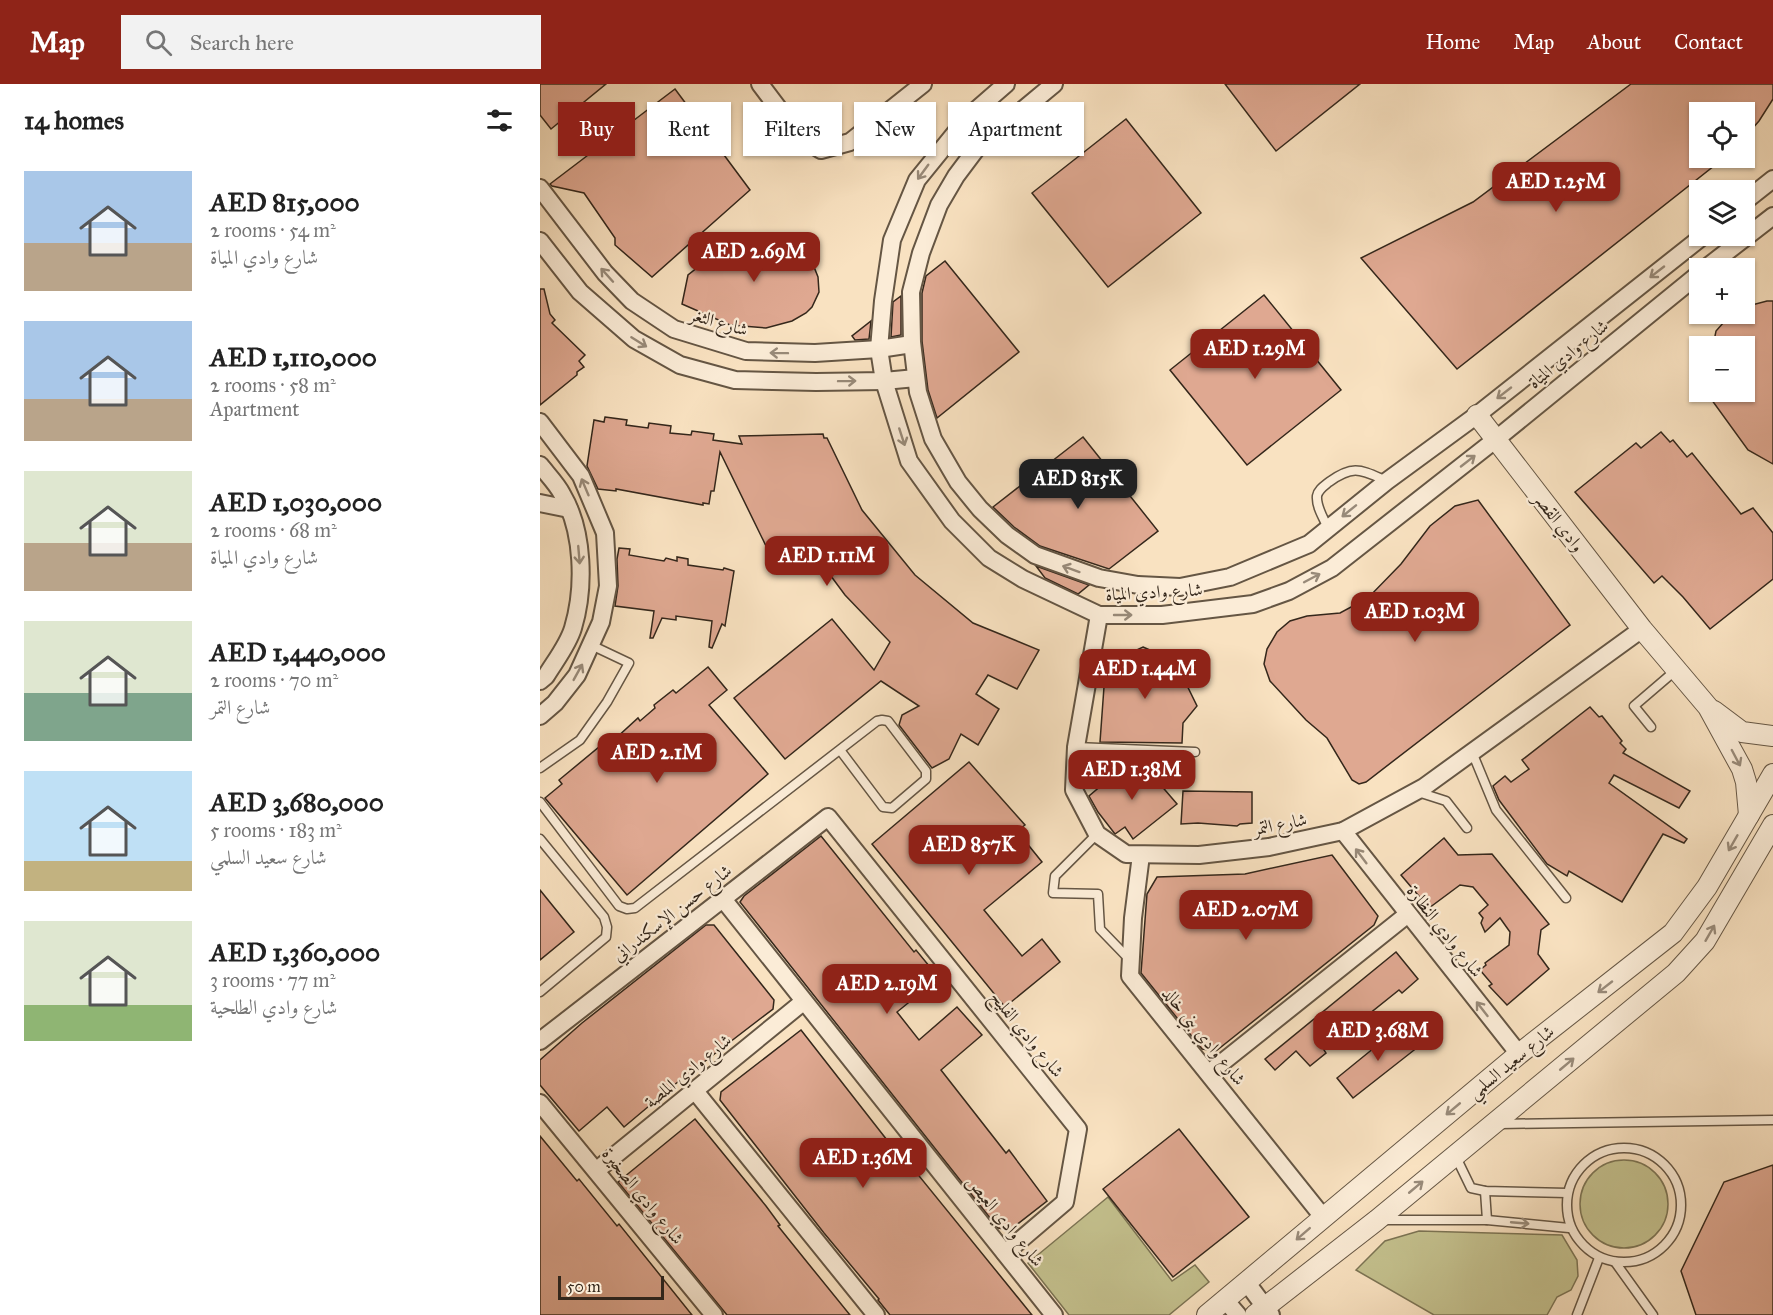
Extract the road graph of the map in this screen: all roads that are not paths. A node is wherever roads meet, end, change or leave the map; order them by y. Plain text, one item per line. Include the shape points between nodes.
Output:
1 (760, 84) edge
2 (923, 84) edge
3 (1006, 84) edge
4 (1054, 84) edge
5 (1773, 179) edge
6 (540, 188) edge
7 (1755, 193) edge
8 (1773, 216) edge
9 (540, 241) edge
10 (1690, 246) edge
11 (1719, 258) edge
12 (1689, 282) edge
13 (912, 344) junction
14 (879, 349) junction
15 (815, 353) junction
16 (916, 378) junction
17 (884, 381) junction
18 (816, 382) junction
19 (1477, 415) junction
20 (540, 422) edge
21 (1495, 440) junction
22 (540, 465) edge
23 (1387, 481) junction
24 (540, 503) edge
25 (569, 509) junction
26 (1328, 528) junction
27 (1099, 615) junction
28 (575, 618) junction
29 (601, 622) junction
30 (1642, 629) junction
31 (591, 645) junction
32 (1676, 669) junction
33 (540, 681) edge
34 (1708, 707) junction
35 (540, 716) edge
36 (1651, 727) dead end
37 (1773, 736) edge
38 (1076, 747) junction
39 (840, 750) junction
40 (1195, 752) dead end
41 (1472, 752) junction
42 (540, 768) edge
43 (1773, 774) edge
44 (1415, 791) junction
45 (540, 802) edge
46 (1749, 814) junction
47 (828, 817) joint
48 (1773, 825) edge
49 (1467, 828) dead end
50 (1342, 831) junction
51 (1097, 834) junction
52 (540, 839) edge
53 (1141, 855) junction
54 (1566, 898) dead end
55 (723, 899) junction
56 (1408, 914) junction
57 (1131, 960) junction
58 (540, 992) edge
59 (803, 1002) junction
60 (540, 1041) edge
61 (1519, 1054) junction
62 (1209, 1072) junction
63 (695, 1091) junction
64 (540, 1103) edge
65 (1773, 1120) edge
66 (1496, 1124) junction
67 (1455, 1155) junction
68 (597, 1170) junction
69 (1485, 1191) junction
70 (1568, 1193) junction
71 (1323, 1217) junction
72 (1377, 1220) junction
73 (1487, 1220) junction
74 (1569, 1228) junction
75 (1005, 1253) junction
76 (1599, 1257) junction
77 (1615, 1262) junction
78 (1247, 1283) junction
79 (1232, 1308) edge
80 (1264, 1313) edge
81 (714, 1315) edge
82 (876, 1315) edge
83 (1054, 1315) edge
84 (1207, 1315) edge
85 (1577, 1315) edge
86 (1653, 1315) edge

1 - 2 street via 800,137 821,150 850,142
3 -> 14 street, شارع وادي المياة via 975,111 917,180 892,240
4 - 13 street, شارع وادي المياة via 977,148 939,205 911,292
5 - 7 street
15 -> 6 street, شارع الثغر via 746,351 674,329 632,301 605,273
8 - 11 street
9 -> 18 street via 589,300 634,339 680,365 735,380
10 -> 19 street, شارع وادي المياة
12 - 21 street, شارع وادي المياة
13 - 14 street, شارع الثغر
13 - 16 street, شارع وادي المياة
14 - 15 street, شارع الثغر
14 - 17 street, شارع وادي المياة
15 - 18 street
16 - 17 street
26 -> 16 street, شارع وادي المياة via 1309,544 1276,559 1230,577 1180,587 1138,585 1067,568 1035,555 1006,535 958,482 933,439
18 -> 17 street
17 -> 27 street, شارع وادي المياة via 909,461 952,521 989,558 1023,579
19 - 21 street, وادي القصر
19 - 23 street, شارع وادي المياة
29 -> 20 street via 608,586 604,533 581,476
27 -> 21 street, شارع وادي المياة via 1162,615 1253,604 1289,591 1332,568
21 - 30 street, وادي القصر
22 - 25 street
23 -> 26 street, شارع وادي المياة
23 - 26 lane via 1351,470 1320,489 1318,506
24 - 25 street
25 -> 28 street via 577,532 581,577
27 - 38 street, شارع التمر
28 - 29 street
28 - 33 street via 573,630
29 - 31 street
30 - 32 street, وادي القصر
30 - 41 street, شارع التمر
35 -> 31 street via 577,675
31 - 42 lane via 629,663 580,740
32 - 34 street, وادي القصر
32 - 36 lane via 1634,706
34 - 37 street via 1742,732
34 -> 46 street via 1742,769
38 - 40 lane
38 - 51 street, شارع التمر via 1074,790
39 - 39 lane via 877,721 888,721 927,776 892,808 883,807
39 - 45 lane via 635,908 619,906
41 - 44 street, شارع التمر
41 - 54 lane via 1496,810
43 - 46 street, شارع سعيد السلمي
44 - 49 lane via 1446,801
44 - 50 street, شارع التمر
46 -> 61 street, شارع سعيد السلمي via 1707,887 1673,933
47 - 55 street, شارع حسن الإسكندراني
47 - 75 street, شارع وادي الفليح via 1078,1129 1065,1202
66 -> 48 street, شارع سعيد السلمي via 1676,973 1706,941
50 - 53 street, شارع التمر via 1269,847 1199,855
56 -> 50 street, شارع وادي النظارة
51 - 53 street, شارع التمر via 1126,854
51 - 57 lane via 1055,876 1053,893 1098,894 1100,929
52 - 58 lane via 608,927 606,937
53 - 57 street, شارع وادي بني خالد
55 - 59 street, شارع وادي العيص
55 - 60 street, شارع حسن الإسكندراني
61 -> 56 street, شارع وادي النظارة
56 - 62 street
57 - 62 street, شارع وادي بني خالد via 1130,976
59 - 63 street, شارع وادي الملصة
59 - 75 street, شارع وادي العيص
61 -> 71 street, شارع سعيد السلمي
62 - 71 street, شارع وادي بني خالد
63 - 68 street, شارع وادي الملصة
63 - 82 street
64 - 68 street, شارع وادي الصخيرة
65 - 66 lane
66 - 67 street, شارع سعيد السلمي
67 - 69 lane via 1471,1188
72 -> 67 street, شارع سعيد السلمي
68 - 81 street, شارع وادي الصخيرة
69 - 70 lane
69 - 73 lane
70 - 74 lane
70 - 77 lane via 1584,1164 1612,1149 1645,1152 1671,1172 1681,1204 1672,1236 1642,1260
71 -> 78 street, شارع سعيد السلمي
72 - 73 lane
72 - 80 street, شارع سعيد السلمي
73 -> 74 lane
74 - 76 lane via 1586,1249
75 - 83 street, شارع وادي العيص
76 - 77 lane
76 - 85 lane
77 - 86 lane
78 - 79 street, شارع سعيد السلمي
78 - 80 street
79 - 84 street, شارع سعيد السلمي

